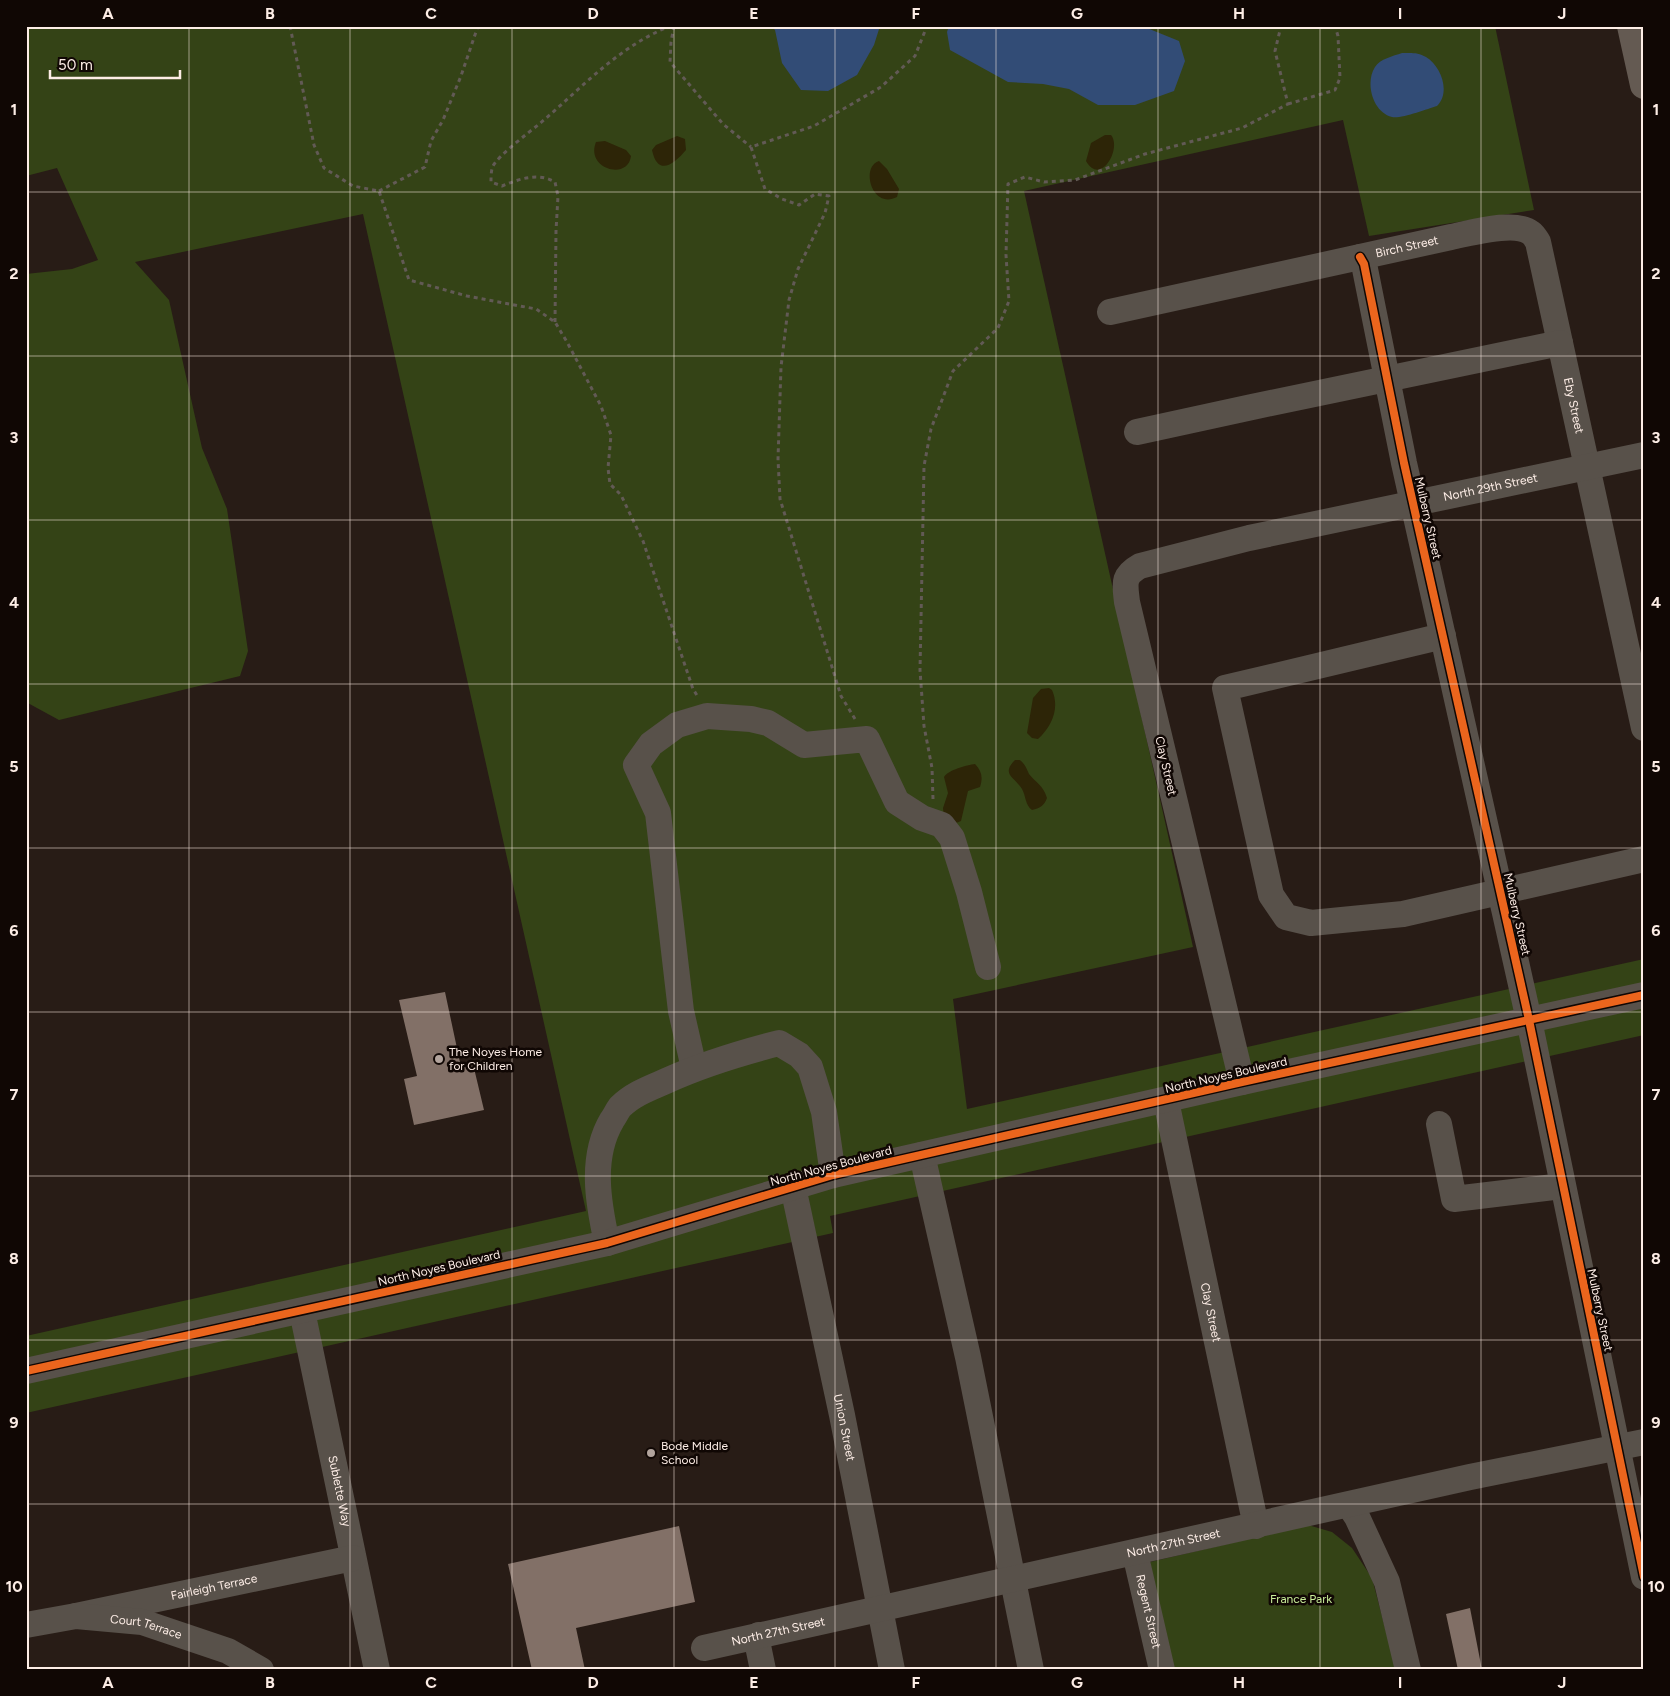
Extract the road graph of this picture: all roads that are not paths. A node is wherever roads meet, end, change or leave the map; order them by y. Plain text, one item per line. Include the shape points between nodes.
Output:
1 (1631, 26) edge
2 (1644, 85) edge
3 (1360, 257) junction
4 (1110, 312) dead end
5 (1560, 343) junction
6 (1387, 379) junction
7 (1137, 432) dead end
8 (1644, 455) edge
9 (1587, 467) junction
10 (1413, 504) junction
11 (1249, 538) joint
12 (1443, 636) junction
13 (1644, 728) edge
14 (1644, 859) edge
15 (1500, 892) junction
16 (988, 967) dead end
17 (1644, 995) edge
18 (1529, 1020) junction
19 (694, 1068) junction
20 (1242, 1082) junction
21 (1166, 1100) junction
22 (1439, 1124) dead end
23 (922, 1155) junction
24 (833, 1175) junction
25 (1562, 1186) junction
26 (793, 1187) junction
27 (608, 1243) junction
28 (302, 1311) junction
29 (26, 1371) edge
30 (1644, 1442) edge
31 (1617, 1448) junction
32 (1349, 1505) junction
33 (1256, 1526) junction
34 (1135, 1553) junction
35 (353, 1558) junction
36 (1644, 1578) edge
37 (1012, 1579) junction
38 (880, 1608) junction
39 (76, 1616) junction
40 (26, 1625) edge
41 (759, 1635) junction
42 (704, 1648) dead end
43 (261, 1670) edge
44 (377, 1670) edge
45 (763, 1670) edge
46 (892, 1670) edge
47 (1031, 1670) edge
48 (1162, 1670) edge
49 (1408, 1670) edge

1 - 2 main road
3 - 4 street, Birch Street
3 - 5 street, Birch Street via 1451,237 1520,227 1532,233 1538,242
3 - 6 street, Mulberry Street
5 - 6 street
5 - 9 street, Eby Street
6 - 7 street
6 - 10 street, Mulberry Street
8 - 9 street, North 29th Street
9 - 10 street, North 29th Street
9 - 13 street, Eby Street
10 - 11 street, North 29th Street
10 - 12 street, Mulberry Street
11 - 20 street, Clay Street via 1140,566 1131,571 1125,581 1127,602
12 - 15 street, Mulberry Street
12 - 15 street via 1225,688 1271,895 1286,917 1311,923 1403,914
14 - 15 street
15 - 18 street, Mulberry Street
16 - 19 street via 952,838 942,825 922,818 897,802 867,739 804,746 768,723 751,719 708,716 676,725 651,744 636,765 658,813 681,1010
17 - 18 street, North Noyes Boulevard
18 - 20 street, North Noyes Boulevard
18 - 25 street, Mulberry Street
19 - 24 street via 779,1042 799,1055 810,1066 824,1112
19 - 27 street via 634,1096 619,1108 604,1134 598,1163 600,1212
20 - 21 street, North Noyes Boulevard
21 - 23 street, North Noyes Boulevard
21 - 33 street, Clay Street
22 - 25 street via 1454,1199
23 - 24 street, North Noyes Boulevard
23 - 37 street via 968,1357
24 - 26 street, North Noyes Boulevard
25 - 31 street, Mulberry Street
26 - 27 street, North Noyes Boulevard
26 - 38 street, Union Street
27 - 28 street, North Noyes Boulevard
28 - 29 street, North Noyes Boulevard
28 - 35 street, Sublette Way
30 - 31 street, North 27th Street
31 - 32 street, North 27th Street
31 - 36 street, Mulberry Street
32 - 33 street, North 27th Street
32 - 49 street via 1387,1582
33 - 34 street, North 27th Street
34 - 37 street, North 27th Street
34 - 48 street, Regent Street
35 - 39 street, Fairleigh Terrace
35 - 44 street, Sublette Way
37 - 38 street, North 27th Street
37 - 47 street
38 - 41 street, North 27th Street
38 - 46 street, Union Street
39 - 40 street, Court Terrace
39 - 43 street, Court Terrace via 142,1622 228,1651
41 - 42 street, North 27th Street
41 - 45 street via 757,1641

